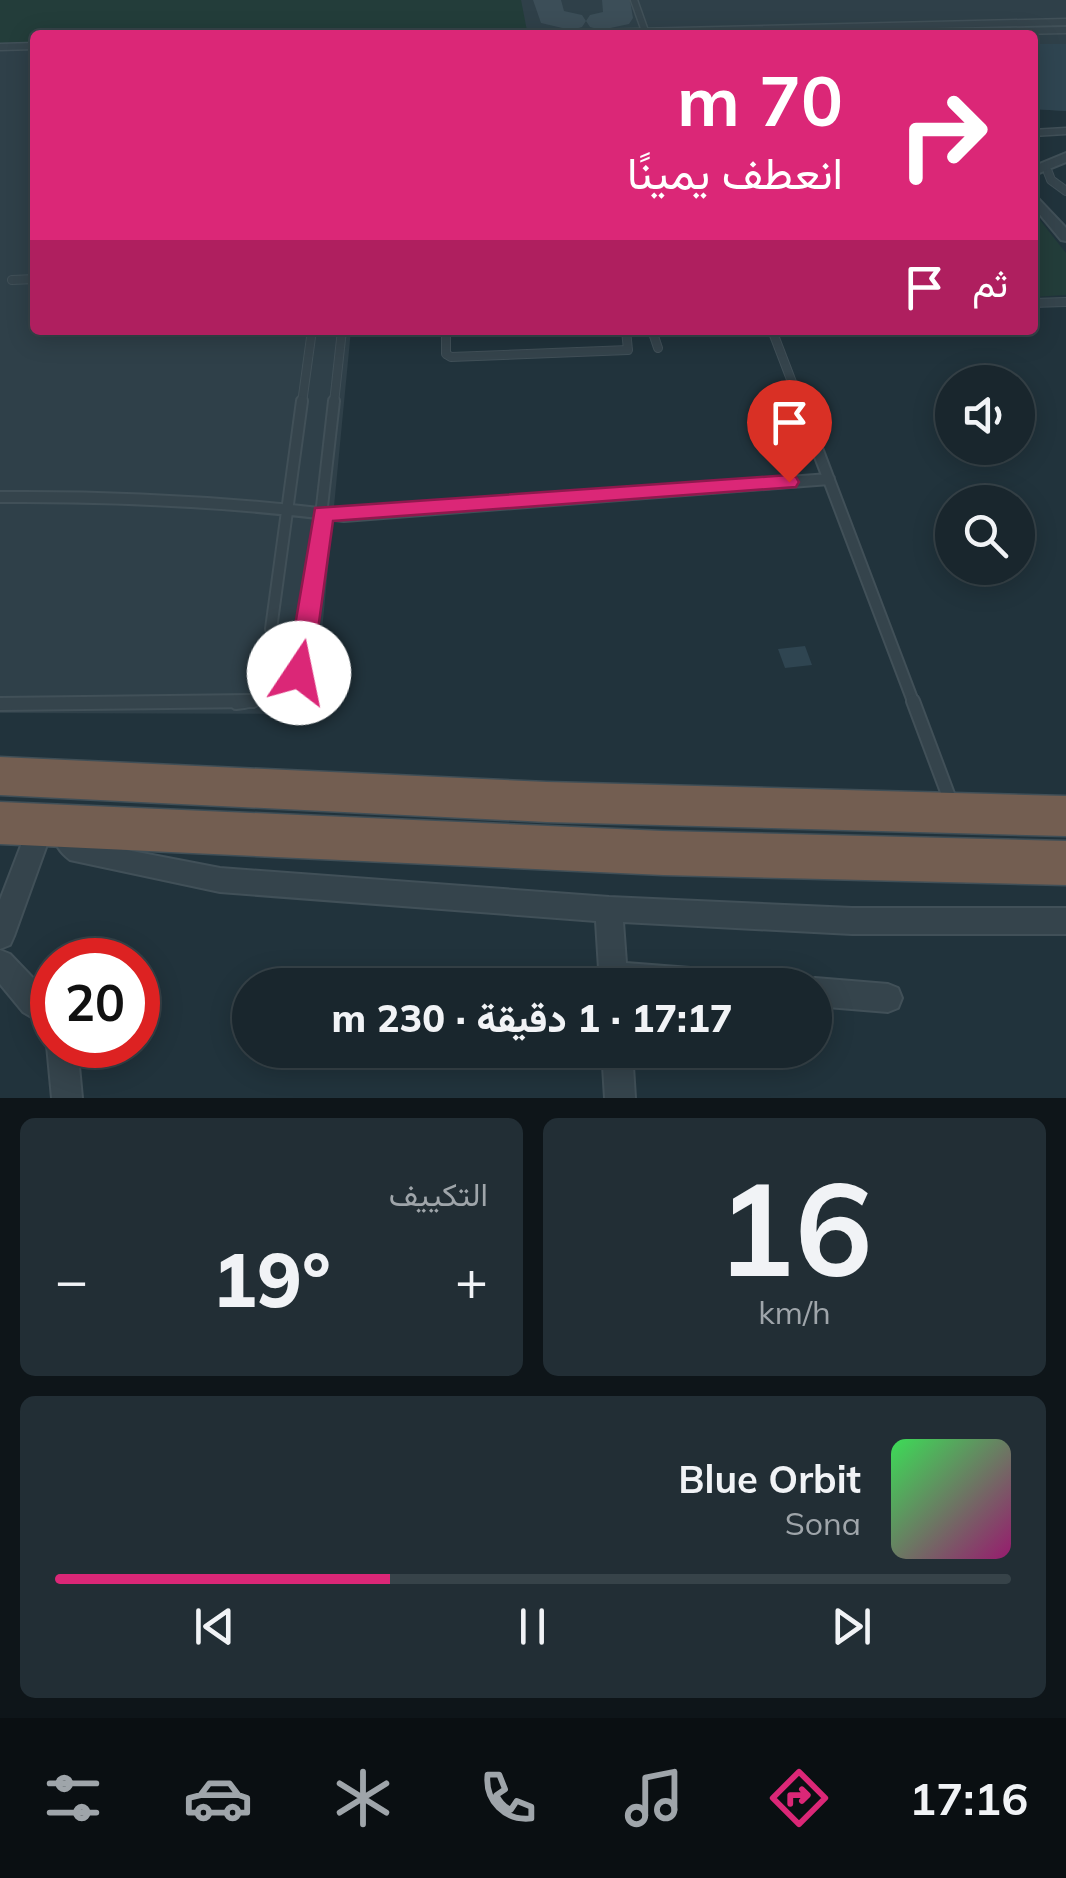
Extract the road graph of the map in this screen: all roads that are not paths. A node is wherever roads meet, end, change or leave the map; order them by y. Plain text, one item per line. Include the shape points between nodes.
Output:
1 (634, 0) edge
2 (1066, 22) edge
3 (1005, 23) junction
4 (909, 25) junction
5 (645, 30) edge
6 (821, 30) edge
7 (914, 30) edge
8 (1008, 30) edge
9 (1066, 30) edge
10 (1038, 31) edge
11 (30, 46) edge
12 (0, 47) edge
13 (1066, 131) edge
14 (1038, 133) edge
15 (1052, 164) edge
16 (1066, 191) edge
17 (1038, 203) edge
18 (1066, 236) edge
19 (30, 279) edge
20 (12, 280) dead end
21 (1066, 302) edge
22 (1038, 303) edge
23 (311, 335) edge
24 (341, 335) edge
25 (446, 335) edge
26 (626, 335) edge
27 (654, 335) edge
28 (774, 335) edge
29 (658, 348) dead end
30 (829, 479) junction
31 (0, 497) edge
32 (287, 507) junction
33 (323, 513) junction
34 (271, 629) dead end
35 (0, 704) edge
36 (0, 776) edge
37 (956, 815) junction
38 (1066, 816) edge
39 (36, 824) edge
40 (1066, 863) edge
41 (610, 909) junction
42 (1066, 921) edge
43 (0, 936) edge
44 (0, 963) edge
45 (613, 968) edge
46 (832, 993) edge
47 (30, 998) edge
48 (888, 998) dead end
49 (64, 1068) edge
50 (619, 1068) edge
51 (67, 1098) edge
52 (620, 1098) edge

1 - 5 lane
2 - 3 lane
3 - 4 lane
3 - 8 lane
4 - 6 lane
4 - 7 lane
9 - 10 lane
11 - 12 lane
13 - 14 lane
15 - 16 lane via 1051,180
17 - 18 street
19 - 20 lane
21 - 22 lane
23 - 32 lane
24 - 33 lane
25 - 26 lane via 451,357 628,350
27 - 29 lane
28 - 30 lane
30 - 33 lane
30 - 37 lane
31 - 32 lane
32 - 33 lane
32 - 34 lane
33 - 35 lane via 305,656 284,690 261,702 235,704
36 - 37 highway
37 - 38 highway
39 - 40 highway via 663,854
39 - 41 street via 79,852 186,876
39 - 43 street
41 - 42 street via 852,921
41 - 45 street
44 - 47 street
46 - 48 street
49 - 51 street
50 - 52 street

